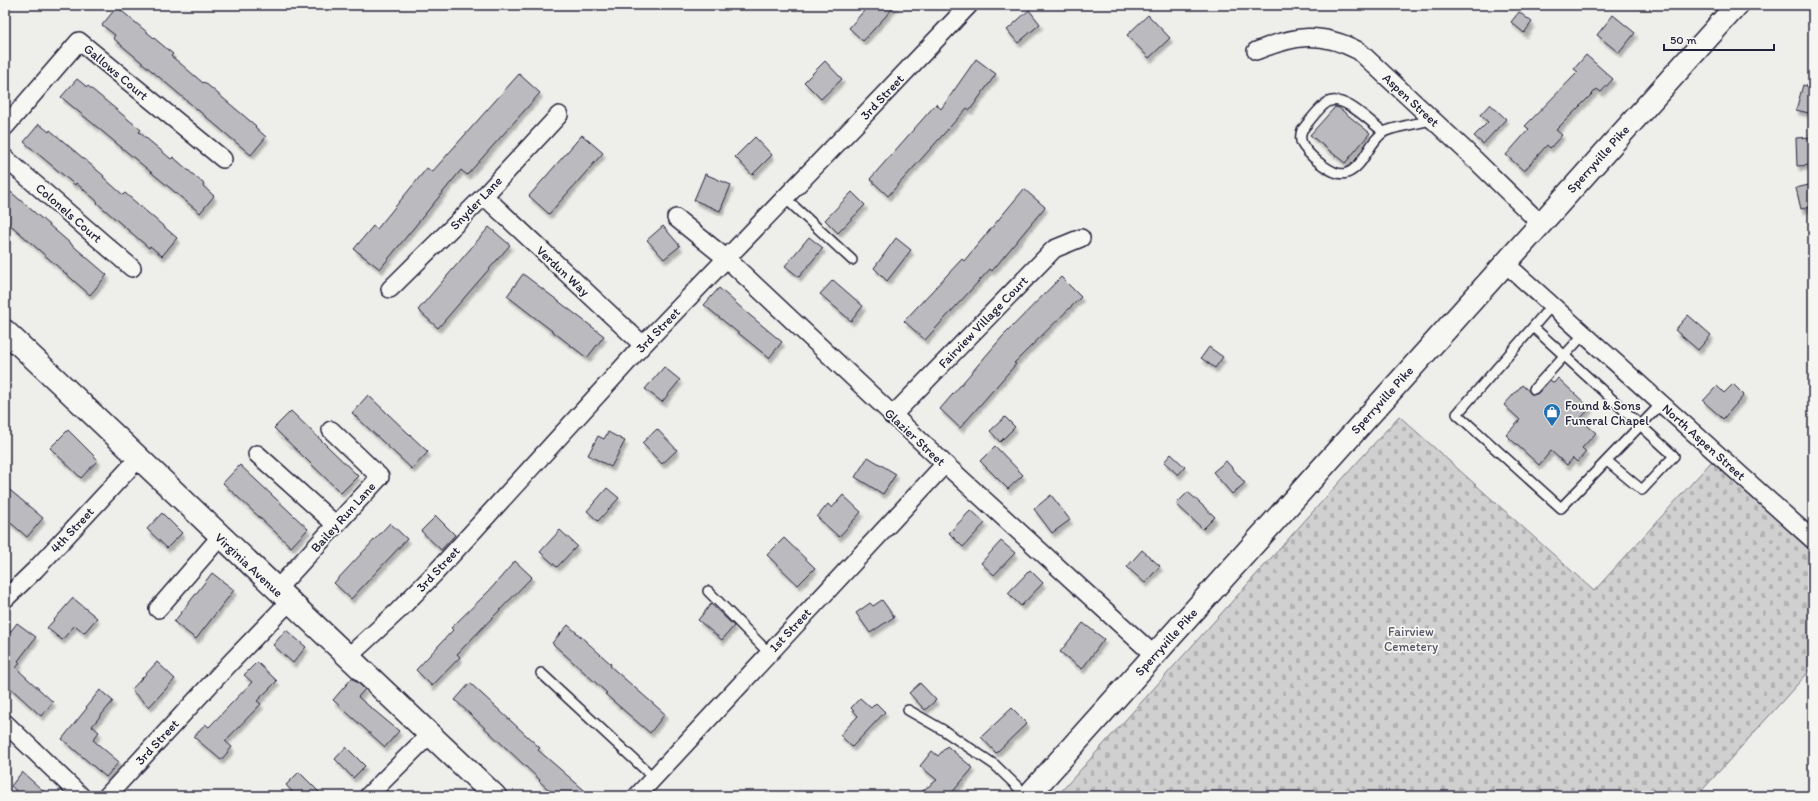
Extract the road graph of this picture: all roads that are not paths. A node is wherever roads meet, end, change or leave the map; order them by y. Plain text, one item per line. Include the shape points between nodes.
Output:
1 (969, 5) edge
2 (1737, 5) edge
3 (1256, 51) dead end
4 (559, 115) dead end
5 (1432, 120) junction
6 (5, 127) edge
7 (1384, 132) junction
8 (5, 158) edge
9 (223, 159) dead end
10 (484, 196) junction
11 (785, 198) junction
12 (676, 218) dead end
13 (1541, 224) junction
14 (1080, 238) dead end
15 (727, 259) junction
16 (852, 260) dead end
17 (1506, 264) junction
18 (132, 268) dead end
19 (390, 289) dead end
20 (1552, 305) junction
21 (1533, 327) junction
22 (5, 332) edge
23 (1584, 334) junction
24 (643, 346) junction
25 (1564, 356) junction
26 (1534, 389) dead end
27 (1661, 404) junction
28 (892, 416) junction
29 (1640, 426) junction
30 (331, 430) dead end
31 (257, 454) dead end
32 (138, 459) junction
33 (1607, 461) junction
34 (945, 464) junction
35 (336, 525) junction
36 (220, 537) junction
37 (1813, 540) edge
38 (708, 591) dead end
39 (283, 596) junction
40 (5, 600) edge
41 (158, 609) dead end
42 (769, 653) junction
43 (1154, 655) junction
44 (348, 657) junction
45 (541, 673) dead end
46 (908, 710) dead end
47 (5, 723) edge
48 (430, 734) junction
49 (654, 778) junction
50 (81, 796) edge
51 (107, 796) edge
52 (368, 796) edge
53 (495, 796) edge
54 (637, 796) edge
55 (1027, 796) edge

1 - 11 street, 3rd Street
2 - 13 main road, Sperryville Pike
3 - 5 street, Aspen Street via 1290,39 1308,36 1343,43 1359,51
4 - 10 street, Snyder Lane
5 - 7 lane
5 - 13 street, Aspen Street
6 - 9 street, Gallows Court via 79,41
7 - 7 lane via 1346,103 1333,100 1327,102 1300,135 1304,148 1330,170 1346,174 1353,170
8 - 18 street, Colonels Court
10 - 19 street, Snyder Lane
10 - 24 street, Verdun Way
11 - 15 street, 3rd Street
11 - 16 lane
12 - 15 street, Glazier Street
13 - 17 main road, Sperryville Pike
14 - 28 street, Fairview Village Court via 1054,249
15 - 24 street, 3rd Street
15 - 28 street, Glazier Street
17 - 20 street, North Aspen Street
17 - 43 main road, Sperryville Pike
20 - 21 lane
20 - 23 street, North Aspen Street
21 - 25 lane
21 - 33 lane via 1457,414 1561,508
22 - 32 main road, Virginia Avenue
23 - 25 lane
23 - 27 street, North Aspen Street
24 - 44 street, 3rd Street via 436,572
25 - 26 lane
25 - 29 lane
27 - 29 lane
27 - 37 street, North Aspen Street
28 - 34 street, Glazier Street
29 - 33 lane
29 - 33 lane via 1674,456 1642,490
30 - 35 street, Bailey Run Lane via 380,476
31 - 35 street
32 - 36 main road, Virginia Avenue
32 - 40 street, 4th Street
34 - 42 street, 1st Street
34 - 43 street, Glazier Street
35 - 39 street, Bailey Run Lane
36 - 39 main road, Virginia Avenue
36 - 41 street
38 - 42 lane
39 - 44 main road, Virginia Avenue
39 - 51 street, 3rd Street via 231,662
42 - 49 street, 1st Street
43 - 55 main road, Sperryville Pike
44 - 48 main road, Virginia Avenue
45 - 49 lane
46 - 55 lane via 943,730 994,765
47 - 50 street
48 - 52 street
48 - 53 main road, Virginia Avenue
49 - 54 street, 1st Street

